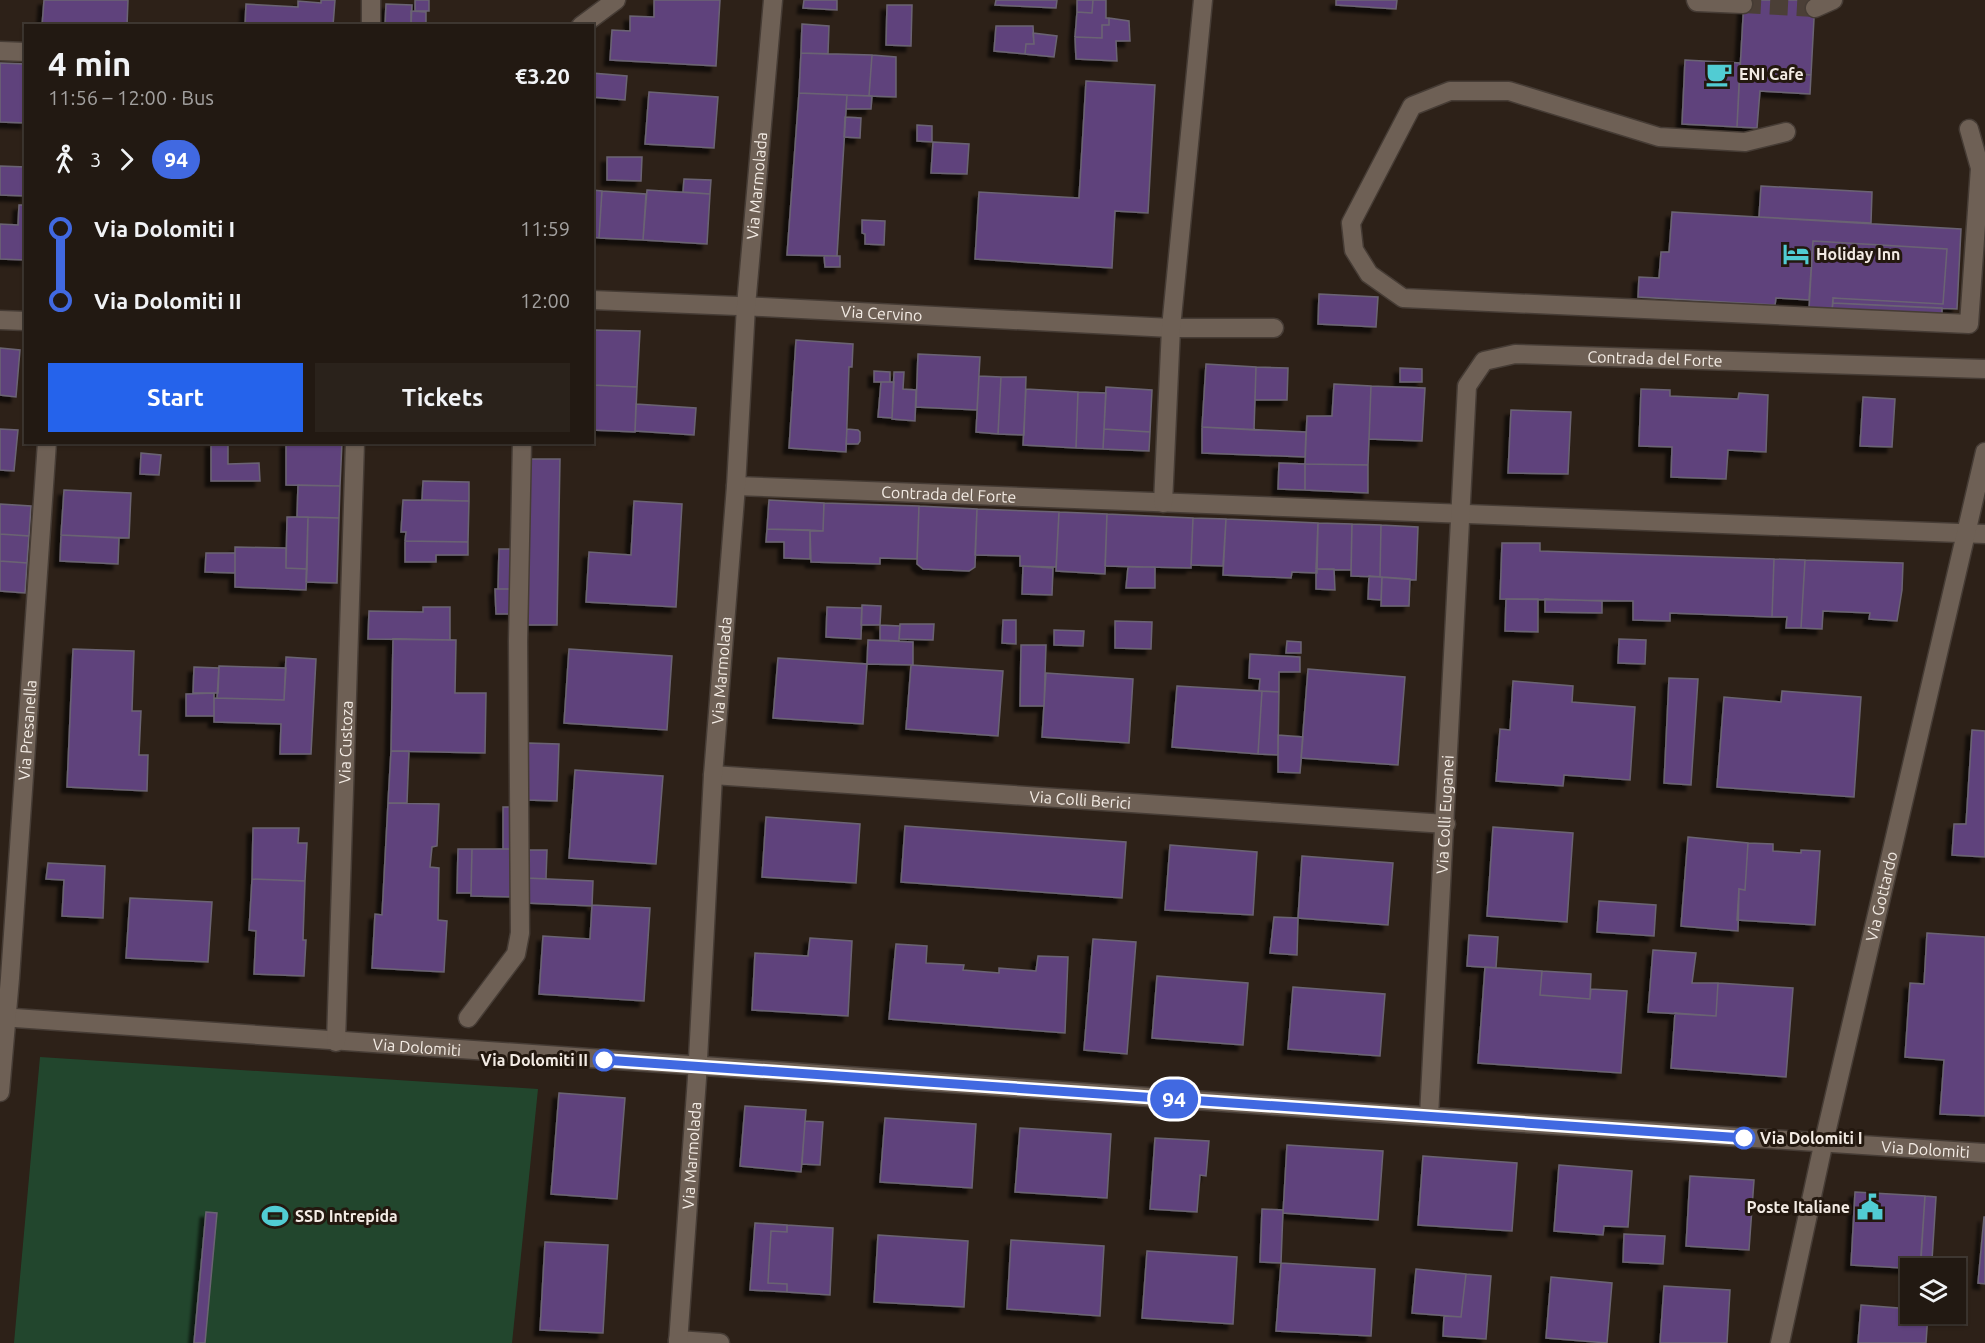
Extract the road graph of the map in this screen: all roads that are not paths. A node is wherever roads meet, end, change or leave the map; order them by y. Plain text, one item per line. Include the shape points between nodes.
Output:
1 (371, 0) edge
2 (616, 0) edge
3 (773, 0) edge
4 (1203, 0) edge
5 (1696, 0) edge
6 (1833, 0) edge
7 (1743, 4) dead end
8 (1815, 8) tunnel mouth
9 (370, 24) edge
10 (584, 24) edge
11 (0, 51) edge
12 (24, 52) edge
13 (1969, 129) dead end
14 (1786, 132) dead end
15 (594, 300) edge
16 (746, 306) junction
17 (0, 320) edge
18 (24, 321) edge
19 (1171, 328) junction
20 (1274, 328) dead end
21 (1985, 369) edge
22 (46, 444) edge
23 (355, 444) edge
24 (522, 444) edge
25 (1985, 452) edge
26 (736, 486) junction
27 (1163, 503) junction
28 (1461, 514) junction
29 (1966, 533) junction
30 (1985, 534) edge
31 (713, 775) junction
32 (1446, 824) junction
33 (3, 1017) edge
34 (468, 1018) dead end
35 (336, 1042) junction
36 (698, 1067) junction
37 (0, 1092) edge
38 (1429, 1116) junction
39 (1824, 1143) junction
40 (1985, 1153) edge
41 (678, 1341) edge
42 (720, 1343) edge
43 (1780, 1343) edge

1 - 9 street
2 - 10 street
3 - 16 street, Via Marmolada
4 - 19 street
5 - 7 street
6 - 8 street
11 - 12 street
13 - 14 street via 1980,168 1969,324 1403,298 1369,274 1354,250 1351,223 1412,106 1450,91 1509,91 1659,136 1744,142
15 - 16 street, Via Cervino
16 - 19 street, Via Cervino
16 - 26 street, Via Marmolada
17 - 18 street
19 - 20 street, Via Cervino
19 - 27 street
21 - 28 street, Contrada del Forte via 1515,354 1484,361 1467,386
22 - 33 street, Via Presanella via 11,966
23 - 35 street, Via Custoza
24 - 34 street via 518,641 520,933 516,954
25 - 29 street, Via Gottardo
26 - 27 street, Contrada del Forte
26 - 31 street, Via Marmolada
27 - 28 street, Contrada del Forte
28 - 29 street, Contrada del Forte
28 - 32 street, Via Colli Euganei
29 - 30 street, Contrada del Forte
29 - 39 street, Via Gottardo
31 - 32 street, Via Colli Berici
31 - 36 street, Via Marmolada
32 - 38 street, Via Colli Euganei
33 - 35 street, Via Dolomiti
33 - 37 street, Via Presanella
35 - 36 street, Via Dolomiti
36 - 38 street, Via Dolomiti
36 - 41 street, Via Marmolada
38 - 39 street, Via Dolomiti
39 - 40 street, Via Dolomiti
39 - 43 street, Via Gottardo
41 - 42 street

